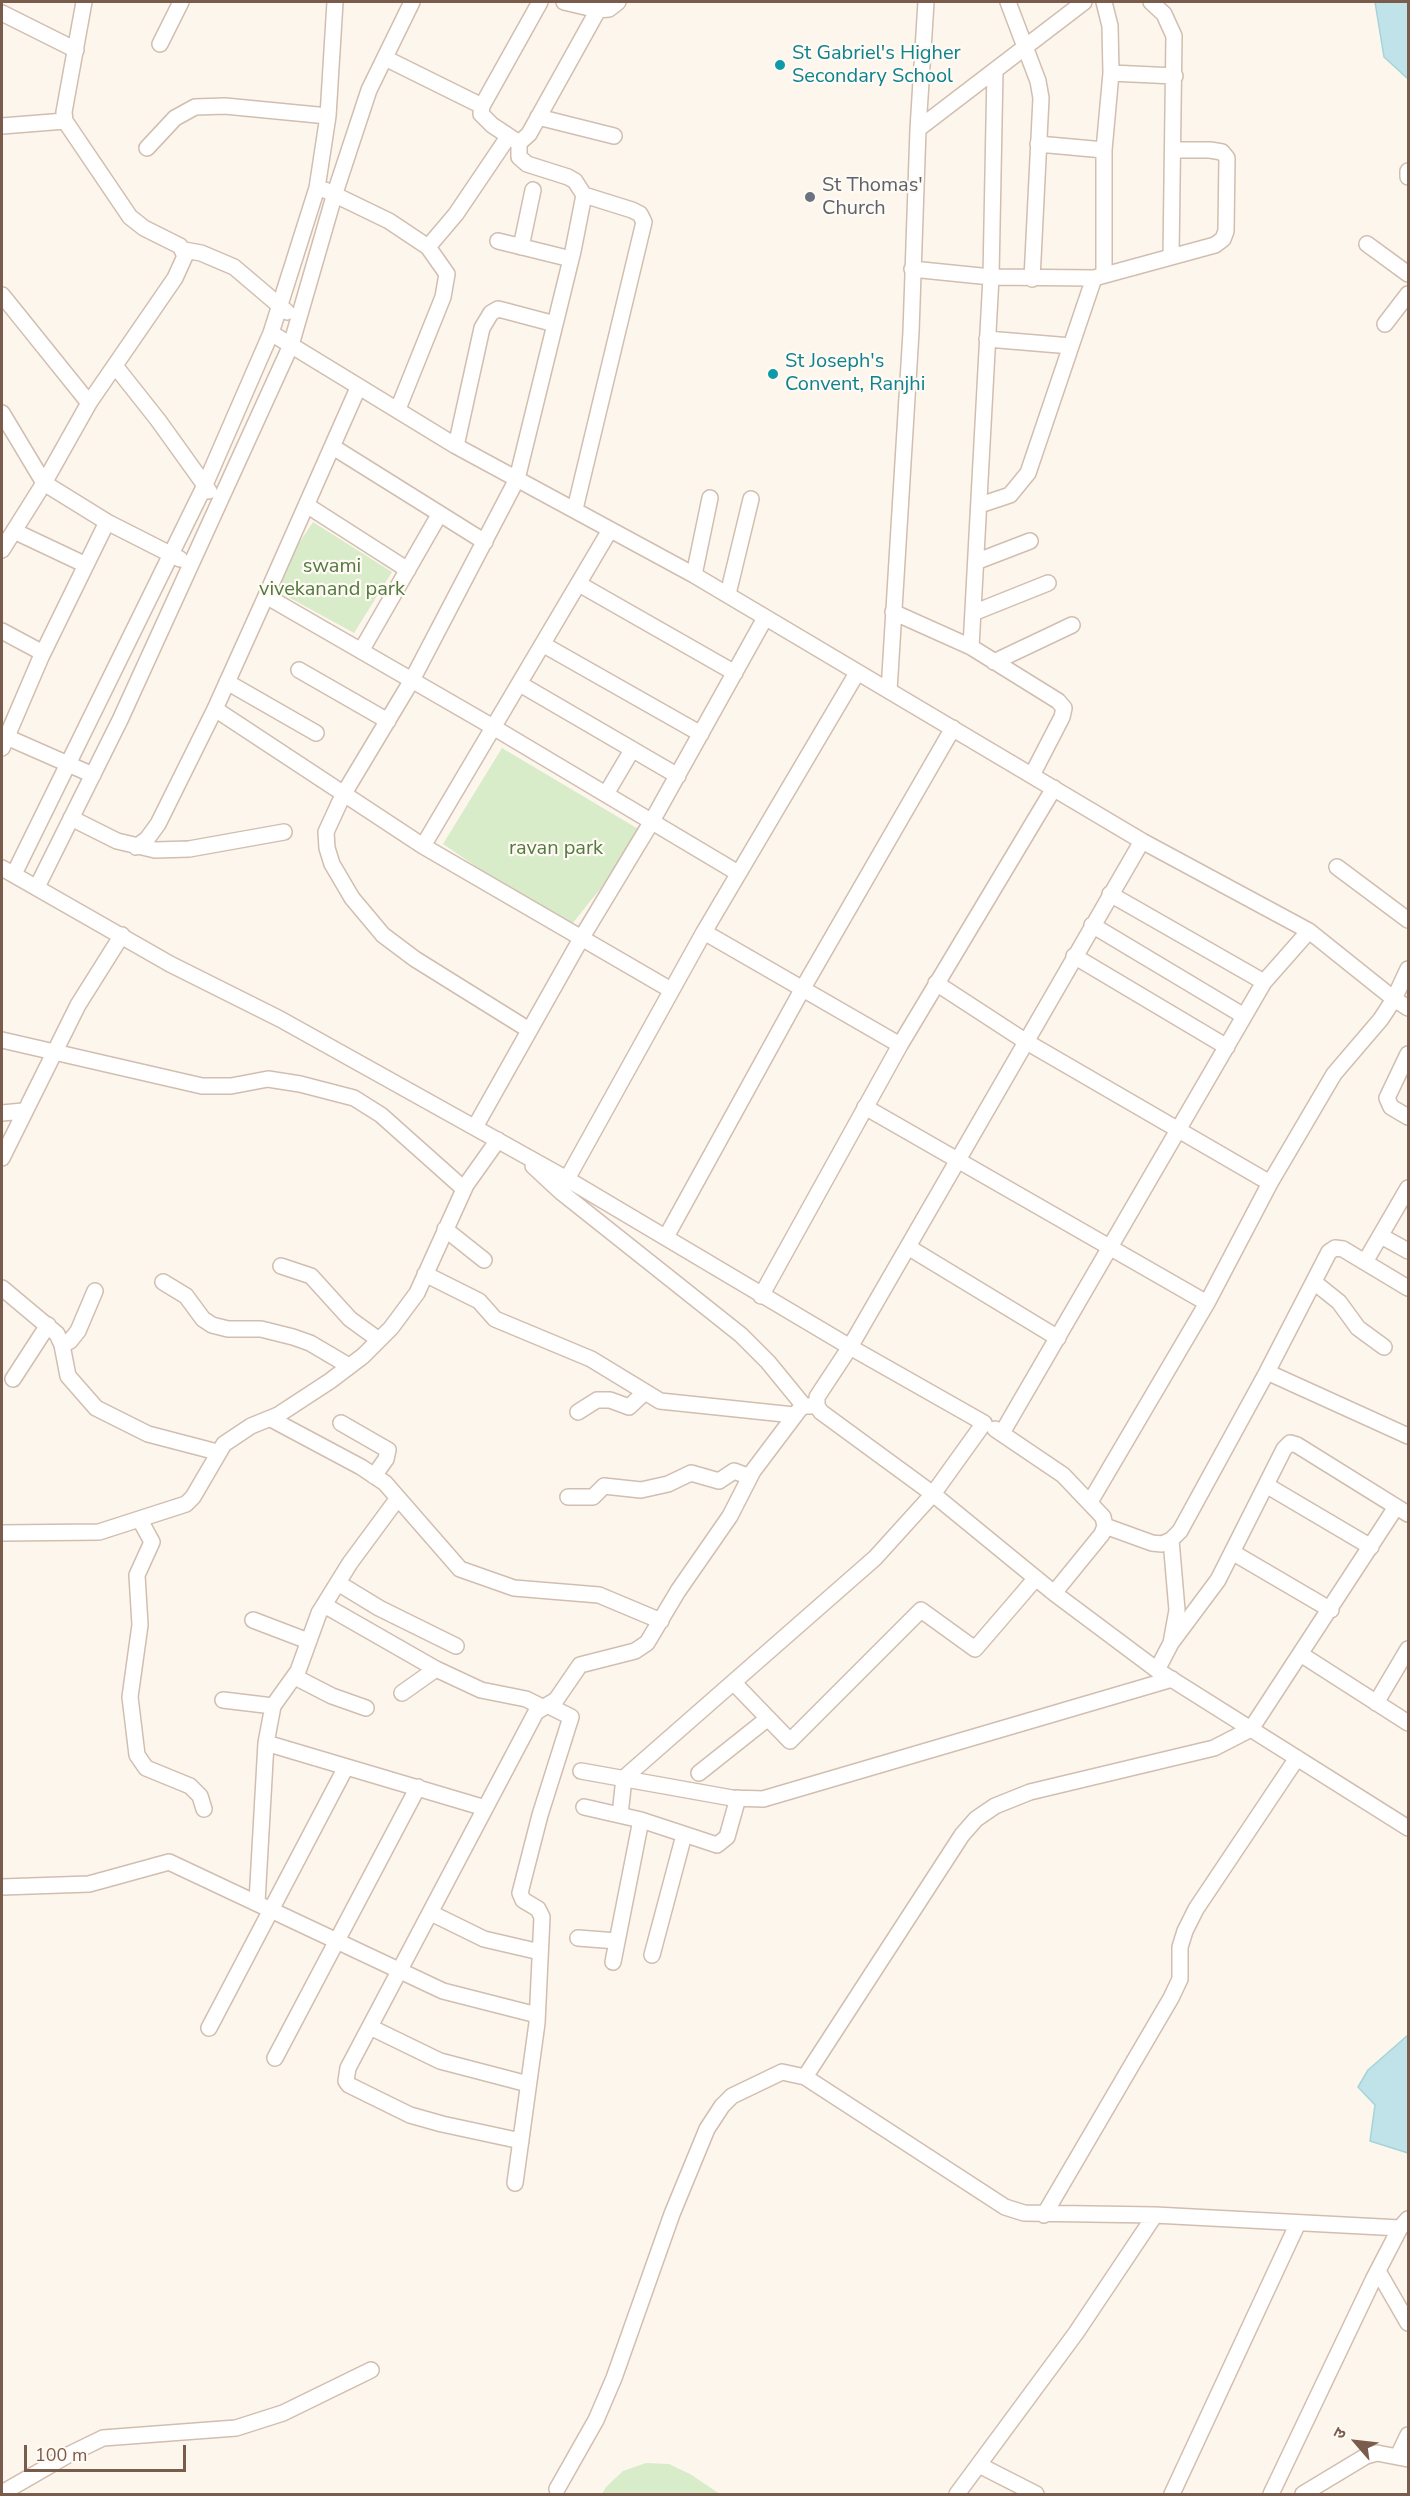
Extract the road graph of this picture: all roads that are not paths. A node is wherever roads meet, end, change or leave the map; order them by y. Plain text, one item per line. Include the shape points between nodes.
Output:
1 (84, 2) edge
2 (181, 2) edge
3 (335, 2) edge
4 (412, 2) edge
5 (540, 2) edge
6 (564, 2) edge
7 (618, 2) edge
8 (926, 2) edge
9 (1008, 2) edge
10 (1084, 2) edge
11 (1104, 2) edge
12 (1151, 2) edge
13 (598, 10) junction
14 (2, 13) edge
15 (160, 44) dead end
16 (1025, 48) junction
17 (76, 50) junction
18 (385, 58) junction
19 (995, 70) junction
20 (1111, 73) junction
21 (1175, 76) junction
22 (482, 106) junction
23 (328, 116) junction
24 (538, 117) junction
25 (65, 121) junction
26 (2, 126) edge
27 (918, 129) junction
28 (614, 136) dead end
29 (514, 140) junction
30 (1038, 144) junction
31 (147, 148) dead end
32 (1104, 150) junction
33 (1174, 150) junction
34 (1408, 171) edge
35 (1408, 177) edge
36 (317, 188) junction
37 (532, 190) dead end
38 (335, 193) junction
39 (584, 195) junction
40 (498, 241) dead end
41 (1367, 244) dead end
42 (428, 247) junction
43 (522, 247) junction
44 (184, 250) junction
45 (1171, 256) junction
46 (571, 259) junction
47 (912, 269) junction
48 (1408, 274) edge
49 (991, 277) junction
50 (1099, 277) junction
51 (1032, 279) junction
52 (1408, 294) edge
53 (2, 295) edge
54 (279, 307) junction
55 (298, 319) junction
56 (555, 324) junction
57 (1385, 324) dead end
58 (271, 333) junction
59 (987, 339) junction
60 (291, 345) junction
61 (1071, 346) junction
62 (116, 367) junction
63 (358, 388) junction
64 (89, 402) junction
65 (398, 409) junction
66 (2, 412) edge
67 (456, 446) junction
68 (333, 447) junction
69 (517, 479) junction
70 (44, 483) junction
71 (204, 487) junction
72 (710, 498) dead end
73 (751, 499) dead end
74 (220, 500) junction
75 (980, 505) junction
76 (308, 506) junction
77 (575, 509) junction
78 (439, 515) junction
79 (107, 522) junction
80 (610, 530) junction
81 (14, 531) junction
82 (1030, 541) dead end
83 (485, 542) junction
84 (2, 550) edge
85 (171, 555) junction
86 (978, 561) junction
87 (86, 565) junction
88 (191, 565) junction
89 (408, 570) junction
90 (694, 575) junction
91 (1048, 583) dead end
92 (579, 584) junction
93 (728, 594) junction
94 (266, 596) junction
95 (893, 612) junction
96 (973, 614) junction
97 (142, 616) junction
98 (765, 618) junction
99 (1072, 625) dead end
100 (163, 626) junction
101 (2, 631) edge
102 (544, 645) junction
103 (971, 647) junction
104 (361, 651) junction
105 (43, 653) junction
106 (994, 662) junction
107 (119, 663) junction
108 (299, 670) dead end
109 (735, 673) junction
110 (857, 673) junction
111 (141, 674) junction
112 (412, 680) junction
113 (227, 682) junction
114 (520, 684) junction
115 (889, 691) junction
116 (96, 709) junction
117 (215, 709) junction
118 (120, 720) junction
119 (388, 721) junction
120 (493, 727) junction
121 (953, 728) junction
122 (316, 733) dead end
123 (701, 734) junction
124 (3, 740) edge
125 (632, 750) junction
126 (70, 765) junction
127 (93, 775) junction
128 (1032, 775) junction
129 (678, 776) junction
130 (1054, 788) junction
131 (606, 794) junction
132 (343, 795) junction
133 (71, 818) junction
134 (652, 821) junction
135 (284, 832) dead end
136 (1142, 841) junction
137 (423, 846) junction
138 (136, 847) junction
139 (1337, 867) dead end
140 (8, 871) edge
141 (738, 873) junction
142 (37, 886) junction
143 (1110, 894) junction
144 (1408, 920) edge
145 (1092, 925) junction
146 (1309, 931) junction
147 (704, 932) junction
148 (122, 935) junction
149 (582, 937) junction
150 (1074, 956) junction
151 (1408, 969) edge
152 (1264, 982) junction
153 (936, 983) junction
154 (803, 988) junction
155 (671, 990) junction
156 (1394, 999) junction
157 (1408, 1008) edge
158 (1244, 1016) junction
159 (529, 1030) junction
160 (2, 1041) edge
161 (1025, 1041) junction
162 (900, 1045) junction
163 (1227, 1047) junction
164 (54, 1052) junction
165 (1408, 1054) edge
166 (865, 1107) junction
167 (23, 1111) junction
168 (2, 1113) edge
169 (1408, 1117) edge
170 (475, 1126) junction
171 (1178, 1131) junction
172 (498, 1140) junction
173 (521, 1153) junction
174 (2, 1158) edge
175 (956, 1160) junction
176 (567, 1179) junction
177 (1270, 1183) junction
178 (1408, 1188) edge
179 (464, 1189) junction
180 (1394, 1212) junction
181 (1408, 1220) edge
182 (445, 1229) junction
183 (1380, 1236) junction
184 (666, 1237) junction
185 (908, 1247) junction
186 (1110, 1248) junction
187 (1408, 1251) edge
188 (484, 1260) dead end
189 (1365, 1262) junction
190 (281, 1266) dead end
191 (425, 1274) junction
192 (163, 1282) dead end
193 (1314, 1282) junction
194 (2, 1288) edge
195 (1408, 1288) edge
196 (94, 1291) dead end
197 (761, 1296) junction
198 (1207, 1303) junction
199 (48, 1325) junction
200 (1058, 1338) junction
201 (379, 1340) junction
202 (62, 1345) junction
203 (850, 1347) junction
204 (1384, 1347) dead end
205 (349, 1366) junction
206 (1268, 1372) junction
207 (13, 1379) dead end
208 (644, 1393) junction
209 (805, 1409) junction
210 (578, 1412) dead end
211 (271, 1419) junction
212 (341, 1423) dead end
213 (984, 1423) junction
214 (1002, 1433) junction
215 (1408, 1436) edge
216 (217, 1452) junction
217 (374, 1476) junction
218 (750, 1477) junction
219 (1266, 1485) junction
220 (933, 1494) junction
221 (568, 1497) dead end
222 (398, 1498) junction
223 (1090, 1502) junction
224 (1402, 1511) edge
225 (140, 1520) junction
226 (1105, 1526) junction
227 (2, 1533) edge
228 (1171, 1540) junction
229 (1371, 1547) junction
230 (1232, 1552) junction
231 (1036, 1578) junction
232 (338, 1583) junction
233 (1054, 1593) junction
234 (324, 1605) junction
235 (1331, 1610) junction
236 (253, 1620) dead end
237 (661, 1621) junction
238 (308, 1641) junction
239 (1171, 1643) junction
240 (456, 1646) dead end
241 (1408, 1650) edge
242 (1302, 1655) junction
243 (436, 1669) junction
244 (1157, 1670) junction
245 (295, 1677) junction
246 (1172, 1679) junction
247 (734, 1683) junction
248 (402, 1692) dead end
249 (223, 1700) dead end
250 (1376, 1703) junction
251 (273, 1706) junction
252 (545, 1706) junction
253 (366, 1708) dead end
254 (767, 1719) junction
255 (1408, 1723) edge
256 (1251, 1729) junction
257 (266, 1743) junction
258 (1297, 1758) junction
259 (346, 1767) junction
260 (581, 1771) dead end
261 (699, 1773) dead end
262 (624, 1778) junction
263 (418, 1787) junction
264 (738, 1798) junction
265 (584, 1807) dead end
266 (485, 1808) junction
267 (204, 1809) dead end
268 (620, 1815) junction
269 (641, 1820) junction
270 (1408, 1828) edge
271 (684, 1835) junction
272 (2, 1887) edge
273 (264, 1906) junction
274 (431, 1913) junction
275 (578, 1938) dead end
276 (617, 1941) junction
277 (336, 1942) junction
278 (540, 1952) junction
279 (652, 1955) dead end
280 (613, 1962) dead end
281 (401, 1972) junction
282 (537, 2015) junction
283 (370, 2027) junction
284 (209, 2028) dead end
285 (275, 2058) dead end
286 (806, 2077) junction
287 (528, 2084) junction
288 (520, 2141) junction
289 (515, 2183) dead end
290 (1044, 2215) junction
291 (1155, 2215) junction
292 (1298, 2223) junction
293 (1404, 2224) edge
294 (1378, 2271) junction
295 (1408, 2323) edge
296 (371, 2370) dead end
297 (1408, 2435) edge
298 (1403, 2458) edge
299 (979, 2466) junction
300 (557, 2489) dead end
301 (2, 2493) edge
302 (957, 2494) edge
303 (1036, 2494) edge
304 (1172, 2494) edge
305 (1271, 2494) edge
306 (1303, 2494) edge

1 - 17 street
2 - 15 street
3 - 23 street
4 - 18 street
5 - 22 street
6 - 13 street
7 - 13 street via 609,9
8 - 27 street
9 - 16 street
10 - 16 street
11 - 20 street via 1110,26
12 - 21 street via 1171,24
13 - 24 street
14 - 17 street
16 - 19 street
16 - 30 street via 1040,89
17 - 25 street
18 - 22 street
18 - 38 street via 369,90
19 - 27 street
19 - 49 street
20 - 21 street
20 - 32 street
21 - 33 street
22 - 29 street via 480,114
23 - 31 street via 225,106 195,107 175,118
23 - 36 street
24 - 28 street
24 - 29 street via 529,134
25 - 26 street
25 - 44 street via 130,217
27 - 47 street
29 - 39 street via 519,157 527,164 568,177
29 - 42 street
30 - 32 street
30 - 51 street
32 - 50 street
33 - 45 street
33 - 45 street via 1222,152 1228,165 1223,239 1215,245
34 - 35 street
36 - 38 street
36 - 54 street
37 - 43 street
38 - 42 street
38 - 55 street
39 - 46 street
39 - 77 street via 632,210 644,222
40 - 43 street
41 - 48 street
42 - 65 street via 445,267 447,282
43 - 46 street
44 - 54 street via 234,267
44 - 62 street via 175,278
45 - 50 street
46 - 56 street
47 - 49 street
47 - 95 street
49 - 51 street
49 - 59 street
50 - 51 street
50 - 61 street
52 - 57 street
53 - 64 street
54 - 55 street
54 - 58 street
55 - 60 street
56 - 67 street via 498,309 491,313 482,328
56 - 69 street
58 - 60 street
58 - 71 street
59 - 61 street
59 - 75 street
60 - 63 street
60 - 74 street
61 - 75 street via 1022,484 1010,495
62 - 64 street
62 - 71 street
63 - 65 street
63 - 68 street
64 - 70 street
65 - 67 street
66 - 70 street
67 - 69 street
68 - 76 street
68 - 78 street
69 - 77 street
69 - 83 street
70 - 79 street
70 - 81 street
71 - 74 street
71 - 85 street
72 - 90 street
73 - 93 street
74 - 88 street
75 - 86 street
76 - 89 street
76 - 94 street
77 - 80 street
78 - 83 street
78 - 89 street
79 - 85 street
79 - 87 street
80 - 90 street
80 - 92 street
81 - 84 street
81 - 87 street
82 - 86 street
83 - 112 street
85 - 88 street
85 - 97 street
86 - 96 street
87 - 105 street
88 - 100 street
89 - 104 street
90 - 93 street
91 - 96 street
92 - 102 street
92 - 109 street
93 - 98 street
94 - 104 street
94 - 113 street
95 - 103 street
95 - 115 street
96 - 103 street
97 - 100 street
97 - 107 street
98 - 109 street
98 - 110 street
99 - 106 street
100 - 111 street
101 - 105 street
102 - 114 street
102 - 123 street
103 - 106 street
104 - 112 street
105 - 124 street
106 - 128 street via 1064,708
107 - 111 street
107 - 116 street
108 - 119 street
109 - 123 street
110 - 115 street
110 - 141 street
111 - 118 street
112 - 119 street
112 - 120 street
113 - 117 street
113 - 122 street
114 - 120 street
114 - 125 street
115 - 121 street
116 - 118 street
116 - 126 street
117 - 132 street
117 - 138 street via 158,825
118 - 127 street
119 - 132 street
120 - 131 street
120 - 137 street
121 - 128 street
121 - 154 street
123 - 129 street
124 - 126 street
125 - 129 street
125 - 131 street
126 - 127 street
126 - 140 street
127 - 133 street
128 - 130 street
129 - 134 street
130 - 136 street
130 - 153 street
131 - 134 street
132 - 137 street
132 - 159 street via 326,832 327,848 342,881 368,920 396,947
133 - 138 street
133 - 142 street
134 - 141 street
134 - 149 street
135 - 138 street via 189,849
136 - 143 street
136 - 146 street
137 - 149 street
139 - 144 street
140 - 142 street
141 - 147 street
142 - 148 street
143 - 145 street
143 - 152 street
145 - 150 street
145 - 158 street
146 - 152 street
146 - 156 street
147 - 154 street
147 - 155 street
148 - 164 street
148 - 170 street
149 - 155 street
149 - 159 street
150 - 161 street
150 - 163 street
151 - 156 street
152 - 158 street
153 - 161 street
153 - 162 street
154 - 162 street
154 - 184 street
155 - 176 street
156 - 157 street
156 - 177 street via 1334,1074
158 - 163 street
159 - 170 street
160 - 164 street
161 - 171 street
161 - 175 street
162 - 166 street
163 - 171 street
164 - 167 street
164 - 179 street via 202,1086 231,1086 268,1078 354,1098 381,1115
165 - 169 street via 1387,1098 1391,1107
166 - 175 street
166 - 197 street
167 - 168 street
167 - 174 street
170 - 172 street
171 - 177 street
171 - 186 street
172 - 173 street
172 - 179 street
173 - 176 street
173 - 209 street via 561,1192 741,1335
175 - 185 street
175 - 186 street
176 - 184 street
177 - 198 street
178 - 180 street
179 - 182 street
180 - 181 street
180 - 183 street
182 - 188 street
182 - 191 street
183 - 187 street
183 - 189 street
184 - 197 street
185 - 200 street
185 - 203 street
186 - 198 street
186 - 200 street
189 - 193 street via 1335,1248 1329,1252
189 - 195 street
190 - 201 street via 311,1276 350,1319
191 - 201 street via 408,1306
191 - 208 street via 479,1301 495,1319 591,1359
192 - 205 street via 186,1296 212,1325 261,1329 293,1337
193 - 204 street via 1340,1302 1358,1328
193 - 206 street
194 - 199 street
196 - 202 street via 78,1331
197 - 203 street
198 - 223 street
199 - 202 street
199 - 207 street
200 - 214 street
201 - 205 street
202 - 216 street via 68,1376 96,1408 148,1434
203 - 209 street
203 - 213 street
205 - 211 street
206 - 215 street
206 - 228 street via 1180,1531
208 - 209 street via 670,1403
208 - 210 street via 629,1407 597,1400
209 - 218 street
209 - 220 street
211 - 216 street via 239,1433
211 - 217 street
212 - 217 street via 388,1450
213 - 214 street
213 - 220 street
214 - 223 street via 1064,1475
216 - 225 street via 200,1486 186,1503
217 - 222 street
218 - 221 street via 734,1471 719,1481 692,1473 641,1490 604,1486 593,1497
218 - 237 street
219 - 224 street via 1290,1443
219 - 229 street
219 - 230 street
220 - 231 street
220 - 247 street via 875,1558
222 - 232 street
222 - 237 street via 448,1558 468,1573 514,1588 599,1595
223 - 226 street via 1103,1517
224 - 229 street
225 - 227 street via 85,1533
225 - 267 street via 152,1542 137,1575 140,1625 130,1697 137,1755 146,1768 194,1790
226 - 228 street via 1152,1543
226 - 233 street
228 - 239 street via 1177,1610
229 - 235 street
230 - 235 street
230 - 239 street via 1218,1580
231 - 233 street
231 - 254 street via 979,1647 970,1648 921,1610 794,1740 786,1739
232 - 234 street
232 - 240 street
233 - 244 street
234 - 238 street
234 - 243 street
235 - 242 street
236 - 238 street
237 - 252 street via 640,1650 580,1665 556,1700
238 - 245 street
239 - 244 street
241 - 250 street
242 - 250 street
242 - 256 street
243 - 248 street
243 - 252 street via 481,1690
244 - 246 street
245 - 251 street
245 - 253 street
246 - 256 street
246 - 264 street via 763,1799
247 - 254 street
247 - 262 street
249 - 251 street
250 - 255 street
251 - 257 street
252 - 266 street via 533,1717
252 - 278 street via 571,1717 520,1893 523,1900 541,1912
254 - 261 street
256 - 258 street
256 - 286 street via 1214,1748 1030,1792 995,1806 976,1819
257 - 259 street
257 - 273 street
258 - 270 street
258 - 290 street via 1196,1909 1180,1947 1180,1979 1171,1998
259 - 263 street
259 - 273 street
260 - 262 street
262 - 264 street
262 - 268 street
263 - 266 street
263 - 277 street
264 - 271 street via 723,1842 710,1843
265 - 268 street
266 - 274 street
268 - 269 street
269 - 271 street
269 - 276 street
271 - 279 street
272 - 273 street via 88,1884 169,1862
273 - 277 street
273 - 284 street
274 - 278 street via 484,1939
274 - 281 street
275 - 276 street
276 - 280 street
277 - 281 street
277 - 285 street
278 - 282 street
281 - 282 street via 463,1998
281 - 283 street
282 - 287 street
283 - 287 street via 440,2061
283 - 288 street via 346,2074 350,2085 426,2120
286 - 290 street via 1005,2206
286 - 300 street via 782,2072 732,2096 707,2129 672,2214 614,2378 596,2420
287 - 288 street
288 - 289 street
290 - 291 street
291 - 292 street
291 - 299 street via 1076,2333
292 - 293 street
292 - 304 street
293 - 294 street
294 - 295 street
294 - 305 street
296 - 301 street via 283,2413 236,2428 103,2438
297 - 298 street
298 - 306 street via 1377,2453 1366,2456
299 - 302 street
299 - 303 street

